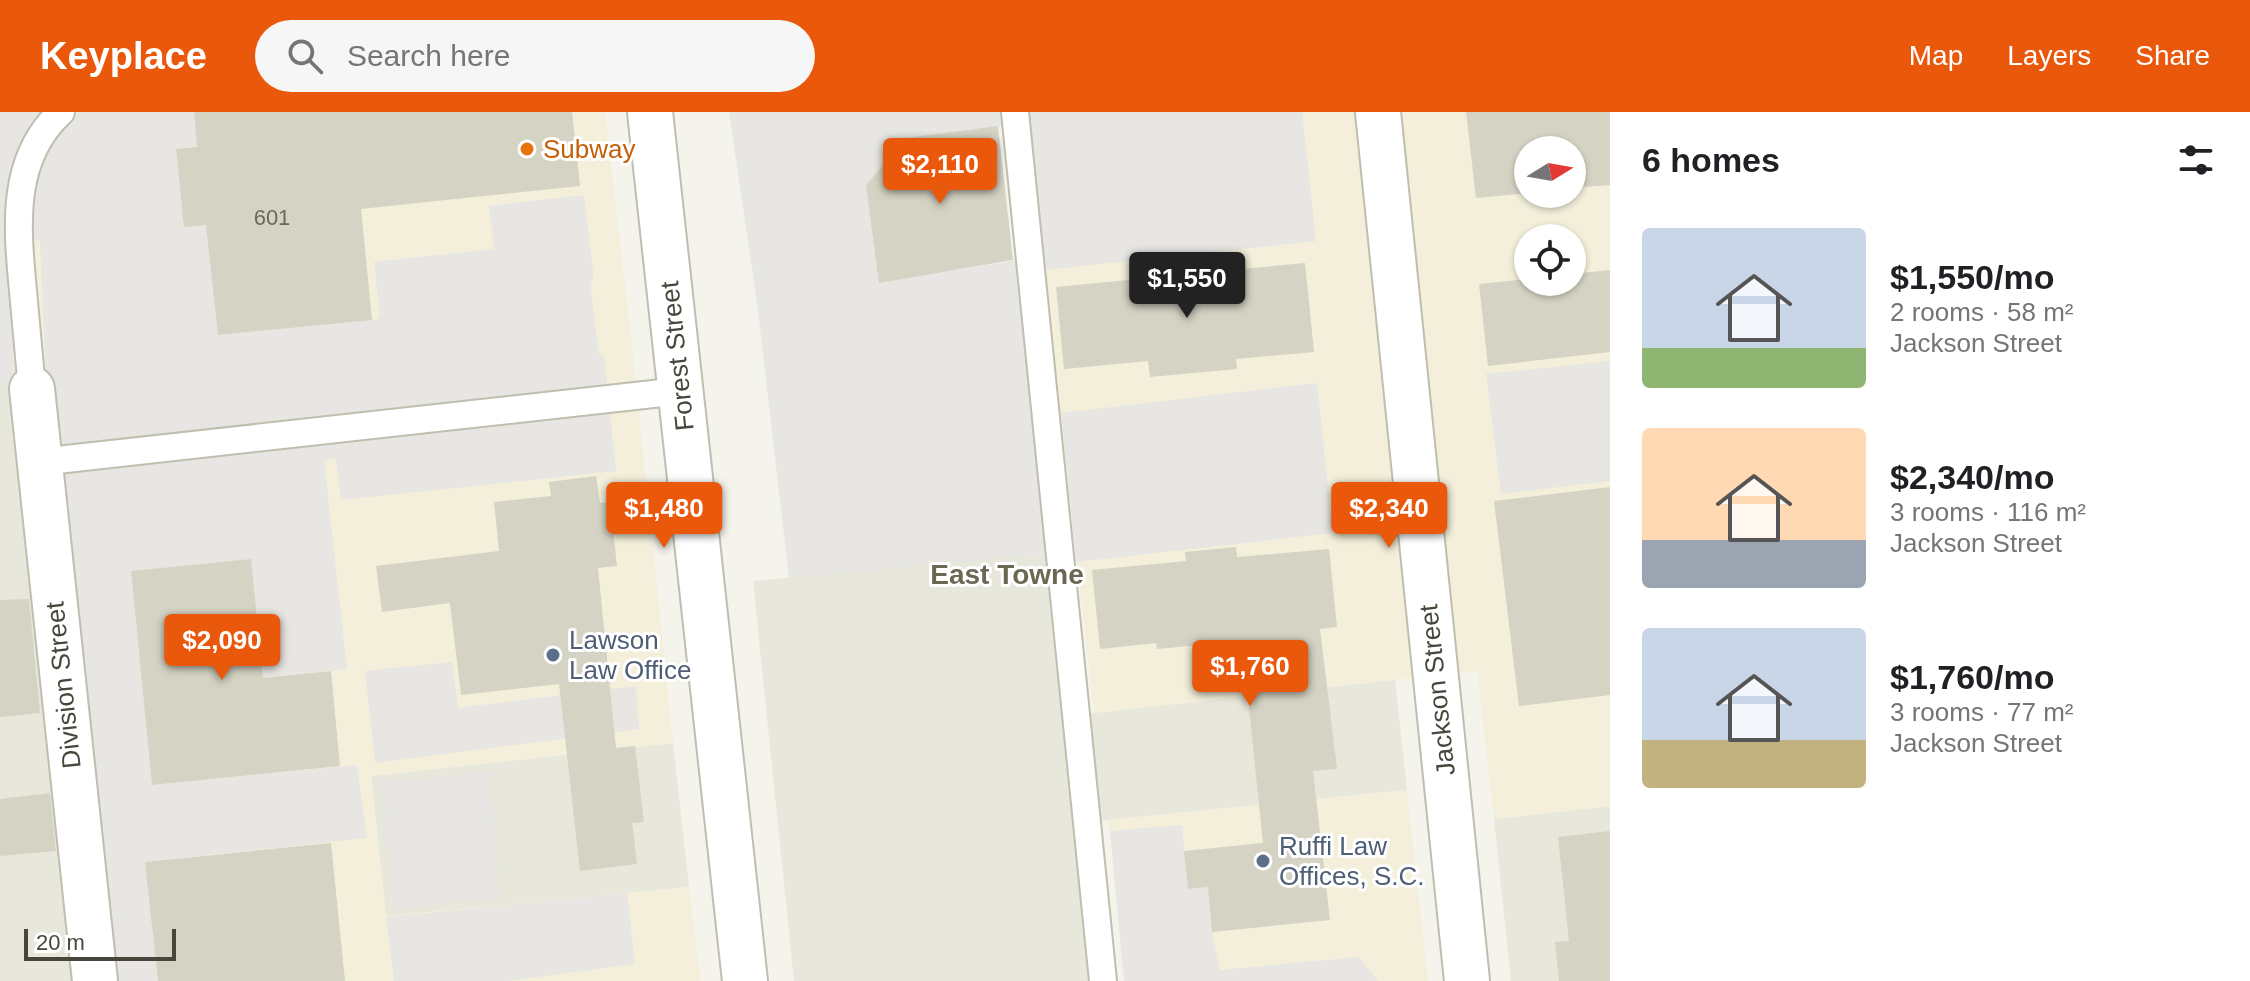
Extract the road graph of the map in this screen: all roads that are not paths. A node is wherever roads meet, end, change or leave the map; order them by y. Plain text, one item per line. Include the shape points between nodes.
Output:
1 (61, 112) edge
2 (650, 112) edge
3 (1015, 112) edge
4 (1378, 112) edge
5 (12, 177) edge
6 (32, 389) joint
7 (680, 391) junction
8 (39, 462) junction
9 (95, 981) edge
10 (745, 981) edge
11 (1103, 981) edge
12 (1467, 981) edge

1 - 5 lane
2 - 7 street, Forest Street
3 - 11 lane
4 - 12 street, Jackson Street
5 - 6 lane
6 - 8 street, Division Street
7 - 8 lane
7 - 10 street, Forest Street
8 - 9 street, Division Street

